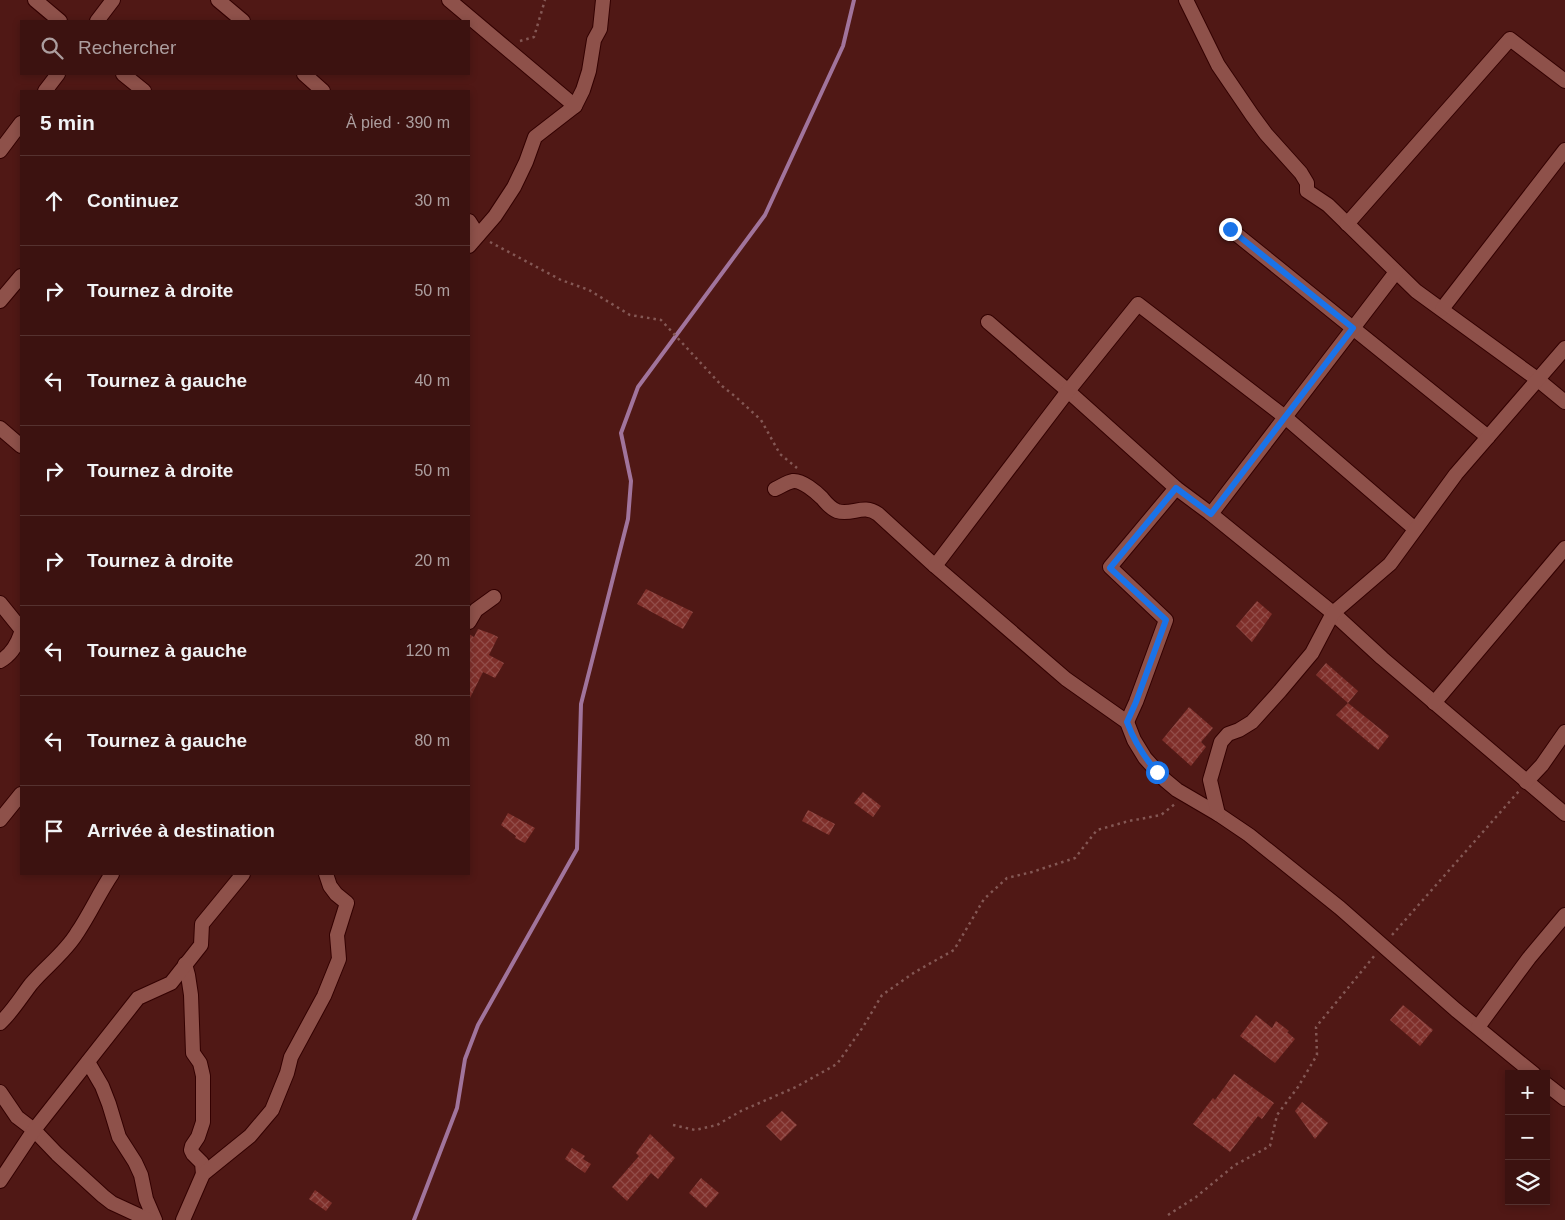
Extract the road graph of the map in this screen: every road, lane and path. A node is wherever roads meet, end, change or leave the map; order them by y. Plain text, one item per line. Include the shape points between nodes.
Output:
1 (35, 0) edge
2 (113, 0) edge
3 (218, 0) edge
4 (449, 0) edge
5 (545, 0) edge
6 (603, 0) edge
7 (1186, 0) edge
8 (59, 20) edge
9 (98, 20) edge
10 (243, 20) edge
11 (509, 49) junction
12 (57, 75) edge
13 (124, 75) edge
14 (305, 75) edge
15 (1565, 81) edge
16 (46, 90) edge
17 (143, 90) edge
18 (323, 90) edge
19 (575, 106) junction
20 (20, 124) edge
21 (1565, 150) edge
22 (0, 151) edge
23 (470, 222) edge
24 (1347, 224) junction
25 (1230, 229) dead end
26 (478, 235) junction
27 (470, 245) edge
28 (1396, 272) junction
29 (20, 278) edge
30 (0, 301) edge
31 (1442, 309) junction
32 (988, 322) dead end
33 (1353, 328) junction
34 (1565, 348) edge
35 (1537, 379) junction
36 (1068, 390) junction
37 (1565, 402) edge
38 (1285, 417) junction
39 (0, 428) edge
40 (1488, 437) junction
41 (20, 445) edge
42 (800, 482) junction
43 (1176, 488) junction
44 (775, 489) dead end
45 (1211, 514) junction
46 (1415, 529) junction
47 (1565, 548) edge
48 (935, 566) junction
49 (494, 597) dead end
50 (0, 603) edge
51 (1333, 613) junction
52 (470, 620) edge
53 (20, 628) edge
54 (20, 635) edge
55 (0, 661) edge
56 (1434, 703) junction
57 (1127, 722) junction
58 (1565, 732) edge
59 (1526, 782) junction
60 (1186, 796) junction
61 (20, 799) edge
62 (1218, 814) junction
63 (1565, 814) edge
64 (0, 820) edge
65 (111, 875) edge
66 (242, 875) edge
67 (326, 875) edge
68 (1565, 915) edge
69 (1383, 946) junction
70 (185, 964) junction
71 (0, 1023) edge
72 (1478, 1027) junction
73 (88, 1062) junction
74 (1529, 1070) edge
75 (1550, 1087) edge
76 (0, 1092) edge
77 (1565, 1099) edge
78 (673, 1126) dead end
79 (34, 1130) junction
80 (203, 1174) junction
81 (0, 1181) edge
82 (1168, 1215) dead end
83 (149, 1220) edge
84 (155, 1220) edge
85 (183, 1220) edge

1 - 8 street
2 - 9 street
3 - 10 street
4 - 11 street
5 - 11 path via 534,37 516,42
6 - 19 street via 600,29 594,40 589,71
7 - 24 street via 1218,65 1252,115 1301,173 1307,183 1307,191 1328,205
11 - 19 street
12 - 16 street
13 - 17 street
14 - 18 street
15 - 24 street via 1510,39
19 - 26 street via 535,137 514,187
20 - 22 street
21 - 31 street
23 - 26 street
24 - 28 street
25 - 33 street
26 - 27 street
26 - 42 path via 561,280 589,290 630,315 661,320 722,386 760,420 780,454 800,471
28 - 31 street
28 - 33 street
29 - 30 street
31 - 35 street
32 - 36 street
33 - 38 street
33 - 40 street
34 - 35 street
35 - 37 street
35 - 40 street
36 - 38 street via 1138,304
36 - 43 street
36 - 48 street
38 - 45 street
38 - 46 street
39 - 41 street
40 - 46 street
42 - 44 street via 792,481
42 - 48 street via 834,509 843,512 873,510
43 - 45 street
43 - 57 street via 1110,568 1166,620
45 - 51 street
46 - 51 street via 1390,564
47 - 56 street
48 - 57 street via 1066,679
49 - 52 street via 476,610
50 - 53 street
51 - 56 street
51 - 62 street via 1312,653 1280,691 1252,722 1228,734 1221,742 1210,780
54 - 55 street via 13,650
56 - 59 street
57 - 60 street via 1145,758 1165,780
58 - 59 street
59 - 63 street
59 - 69 path
60 - 62 street
60 - 78 path via 1162,815 1097,830 1075,858 1007,878 984,899 954,950 882,995 837,1064 717,1125 695,1130
61 - 64 street
62 - 69 street via 1249,835
65 - 71 street via 77,934
66 - 70 street via 202,924 201,945
67 - 80 street via 336,894 347,902 337,935 339,958 330,984 291,1057 272,1110 250,1136
68 - 72 street
69 - 72 street
69 - 82 path via 1316,1027 1317,1055 1277,1115 1270,1146 1236,1165
70 - 73 street via 171,983 138,998
70 - 80 street via 191,995 192,1050 203,1076 203,1122 191,1150 202,1163
72 - 74 street
73 - 79 street
73 - 84 street via 102,1086 119,1137 135,1162
75 - 77 street
76 - 79 street via 14,1114
79 - 81 street
79 - 83 street via 112,1203
80 - 85 street

